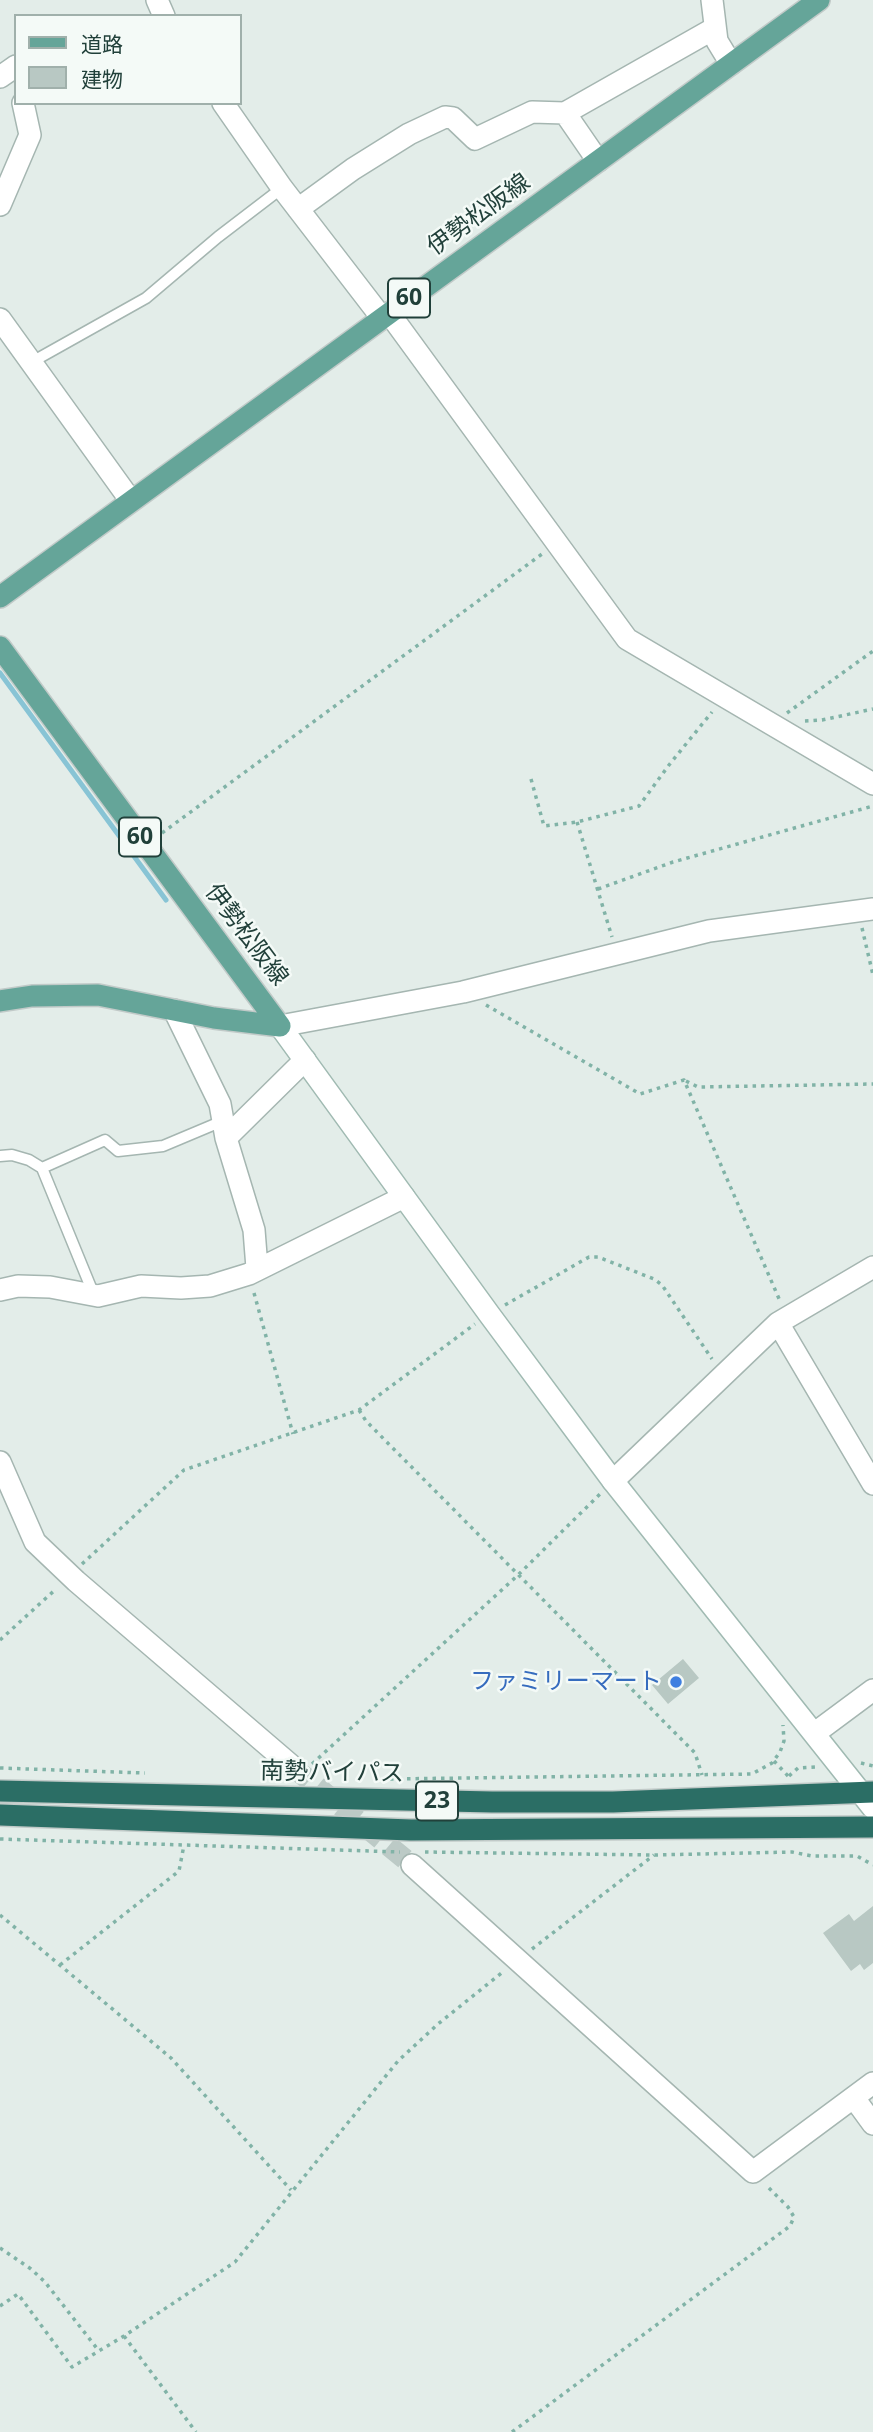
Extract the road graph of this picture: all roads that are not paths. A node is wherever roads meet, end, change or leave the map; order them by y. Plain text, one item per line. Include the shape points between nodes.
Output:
1 (712, 0) edge
2 (819, 0) edge
3 (715, 28) junction
4 (731, 64) junction
5 (23, 105) edge
6 (224, 105) edge
7 (565, 113) junction
8 (598, 161) junction
9 (282, 188) junction
10 (0, 205) edge
11 (298, 209) junction
12 (385, 316) junction
13 (0, 319) edge
14 (30, 363) junction
15 (131, 501) junction
16 (0, 597) edge
17 (0, 647) edge
18 (873, 784) edge
19 (864, 910) edge
20 (0, 1001) edge
21 (174, 1010) junction
22 (280, 1026) junction
23 (305, 1060) junction
24 (225, 1130) junction
25 (0, 1156) edge
26 (42, 1168) junction
27 (404, 1197) junction
28 (873, 1267) edge
29 (253, 1271) junction
30 (0, 1290) edge
31 (94, 1296) junction
32 (782, 1320) junction
33 (865, 1450) edge
34 (0, 1462) edge
35 (613, 1481) junction
36 (873, 1484) edge
37 (872, 1694) edge
38 (814, 1733) junction
39 (303, 1769) tunnel mouth
40 (0, 1791) edge
41 (869, 1797) edge
42 (0, 1815) edge
43 (873, 1827) edge
44 (412, 1865) tunnel mouth
45 (873, 2083) edge
46 (853, 2098) junction
47 (873, 2124) edge

1 - 3 street
2 - 4 main road, 伊勢松阪線 / 60
3 - 4 street
3 - 7 street
4 - 8 main road, 伊勢松阪線 / 60
5 - 10 street via 30,135
6 - 9 street
7 - 8 street
7 - 11 street via 532,111 475,139 453,118 445,117 375,155
8 - 12 main road, 伊勢松阪線 / 60
9 - 11 street
9 - 14 lane via 146,298
11 - 12 street
12 - 15 main road, 伊勢松阪線 / 60
12 - 18 street via 627,639
13 - 14 street
14 - 15 street
15 - 16 main road, 伊勢松阪線 / 60
17 - 22 main road, 伊勢松阪線 / 60
19 - 22 street via 709,931 463,992
20 - 21 main road, 伊勢松阪線 via 98,995
21 - 22 main road, 伊勢松阪線
21 - 24 street via 220,1104
22 - 23 street
23 - 24 street
23 - 27 street
24 - 26 lane via 213,1125 163,1146 118,1151 105,1140
24 - 29 street via 254,1230
25 - 26 lane via 12,1155
26 - 31 lane
27 - 29 street
27 - 35 street
28 - 32 street
29 - 31 street via 209,1286 142,1286
30 - 31 street via 50,1287
32 - 33 street
32 - 35 street
33 - 36 street
34 - 39 street via 35,1542
35 - 38 street
37 - 38 street
38 - 41 street
40 - 41 highway, 南勢バイパス / 23 via 492,1802
42 - 43 highway, 23 via 411,1830
44 - 46 street via 753,2172
45 - 46 street
46 - 47 street

